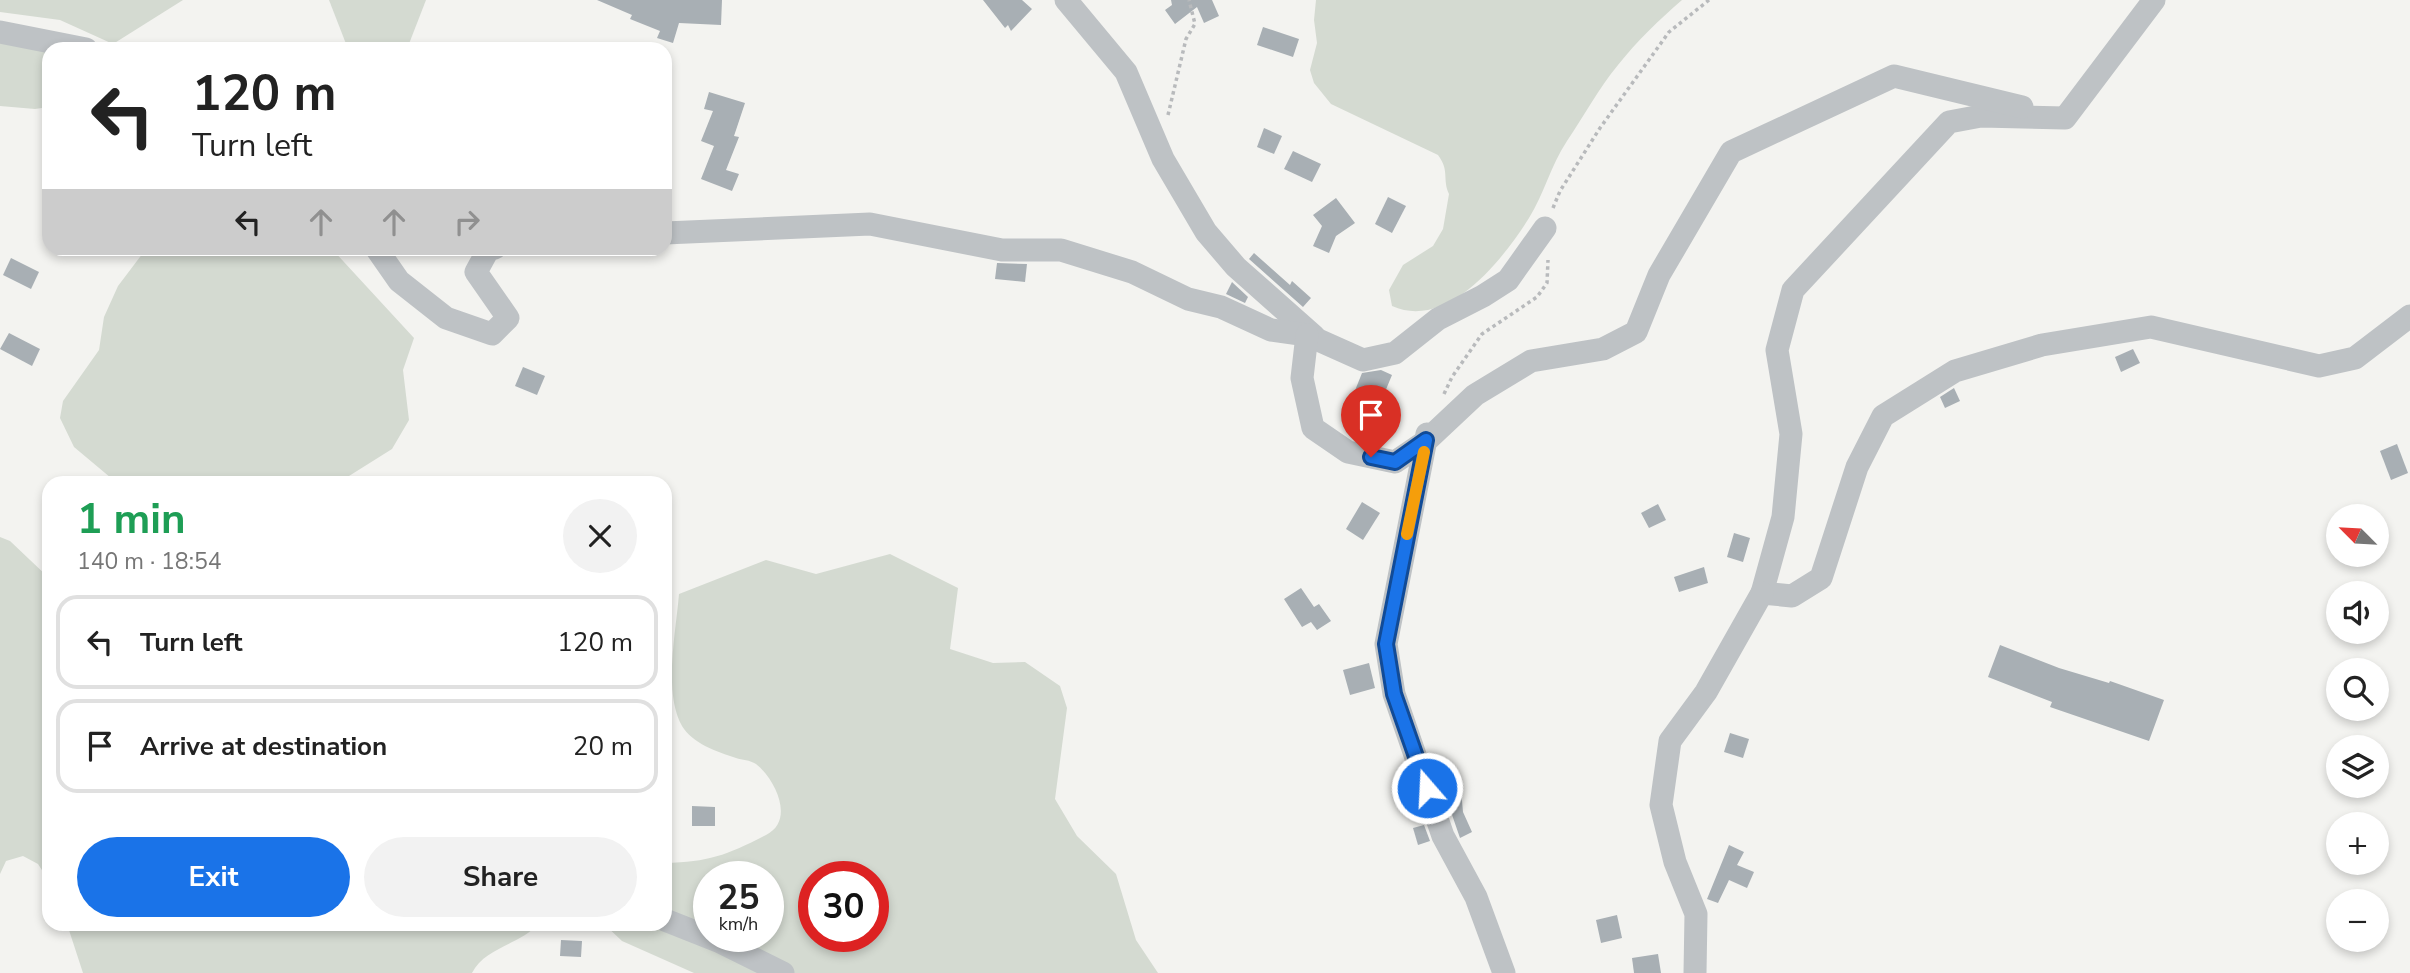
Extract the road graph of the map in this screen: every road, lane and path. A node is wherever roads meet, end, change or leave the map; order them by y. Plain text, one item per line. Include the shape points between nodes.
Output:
1 (1066, 0) edge
2 (1189, 0) edge
3 (2154, 0) edge
4 (0, 32) edge
5 (51, 42) edge
6 (2064, 118) junction
7 (1160, 151) junction
8 (1545, 228) dead end
9 (672, 233) edge
10 (382, 256) edge
11 (485, 256) edge
12 (2410, 316) edge
13 (1313, 338) junction
14 (1427, 436) junction
15 (1762, 593) junction
16 (672, 923) edge
17 (783, 973) edge
18 (1504, 973) edge
19 (1695, 973) edge

1 - 7 street via 1126,72
2 - 7 path via 1195,24 1186,39
3 - 6 street
4 - 5 street
6 - 14 street via 1894,76 1731,152 1659,275 1636,332 1604,349 1531,361 1475,396
6 - 15 street via 1981,116 1949,121 1793,290 1777,351 1791,434 1783,517
7 - 13 street via 1214,241
8 - 13 street via 1508,280 1438,319 1395,354 1363,360
9 - 13 street via 870,224 1002,250 1061,250 1132,272 1271,330
10 - 11 street via 399,281 446,318 492,334 508,318 476,272
12 - 15 street via 2355,358 2319,366 2151,327 2042,345 1955,371 1883,416 1857,467 1821,578 1792,596
13 - 14 street via 1302,378 1313,429 1348,452 1395,462
14 - 18 street via 1386,644 1394,694 1443,836 1476,897
15 - 19 street via 1706,692 1670,741 1661,805 1675,862 1696,914
16 - 17 street

